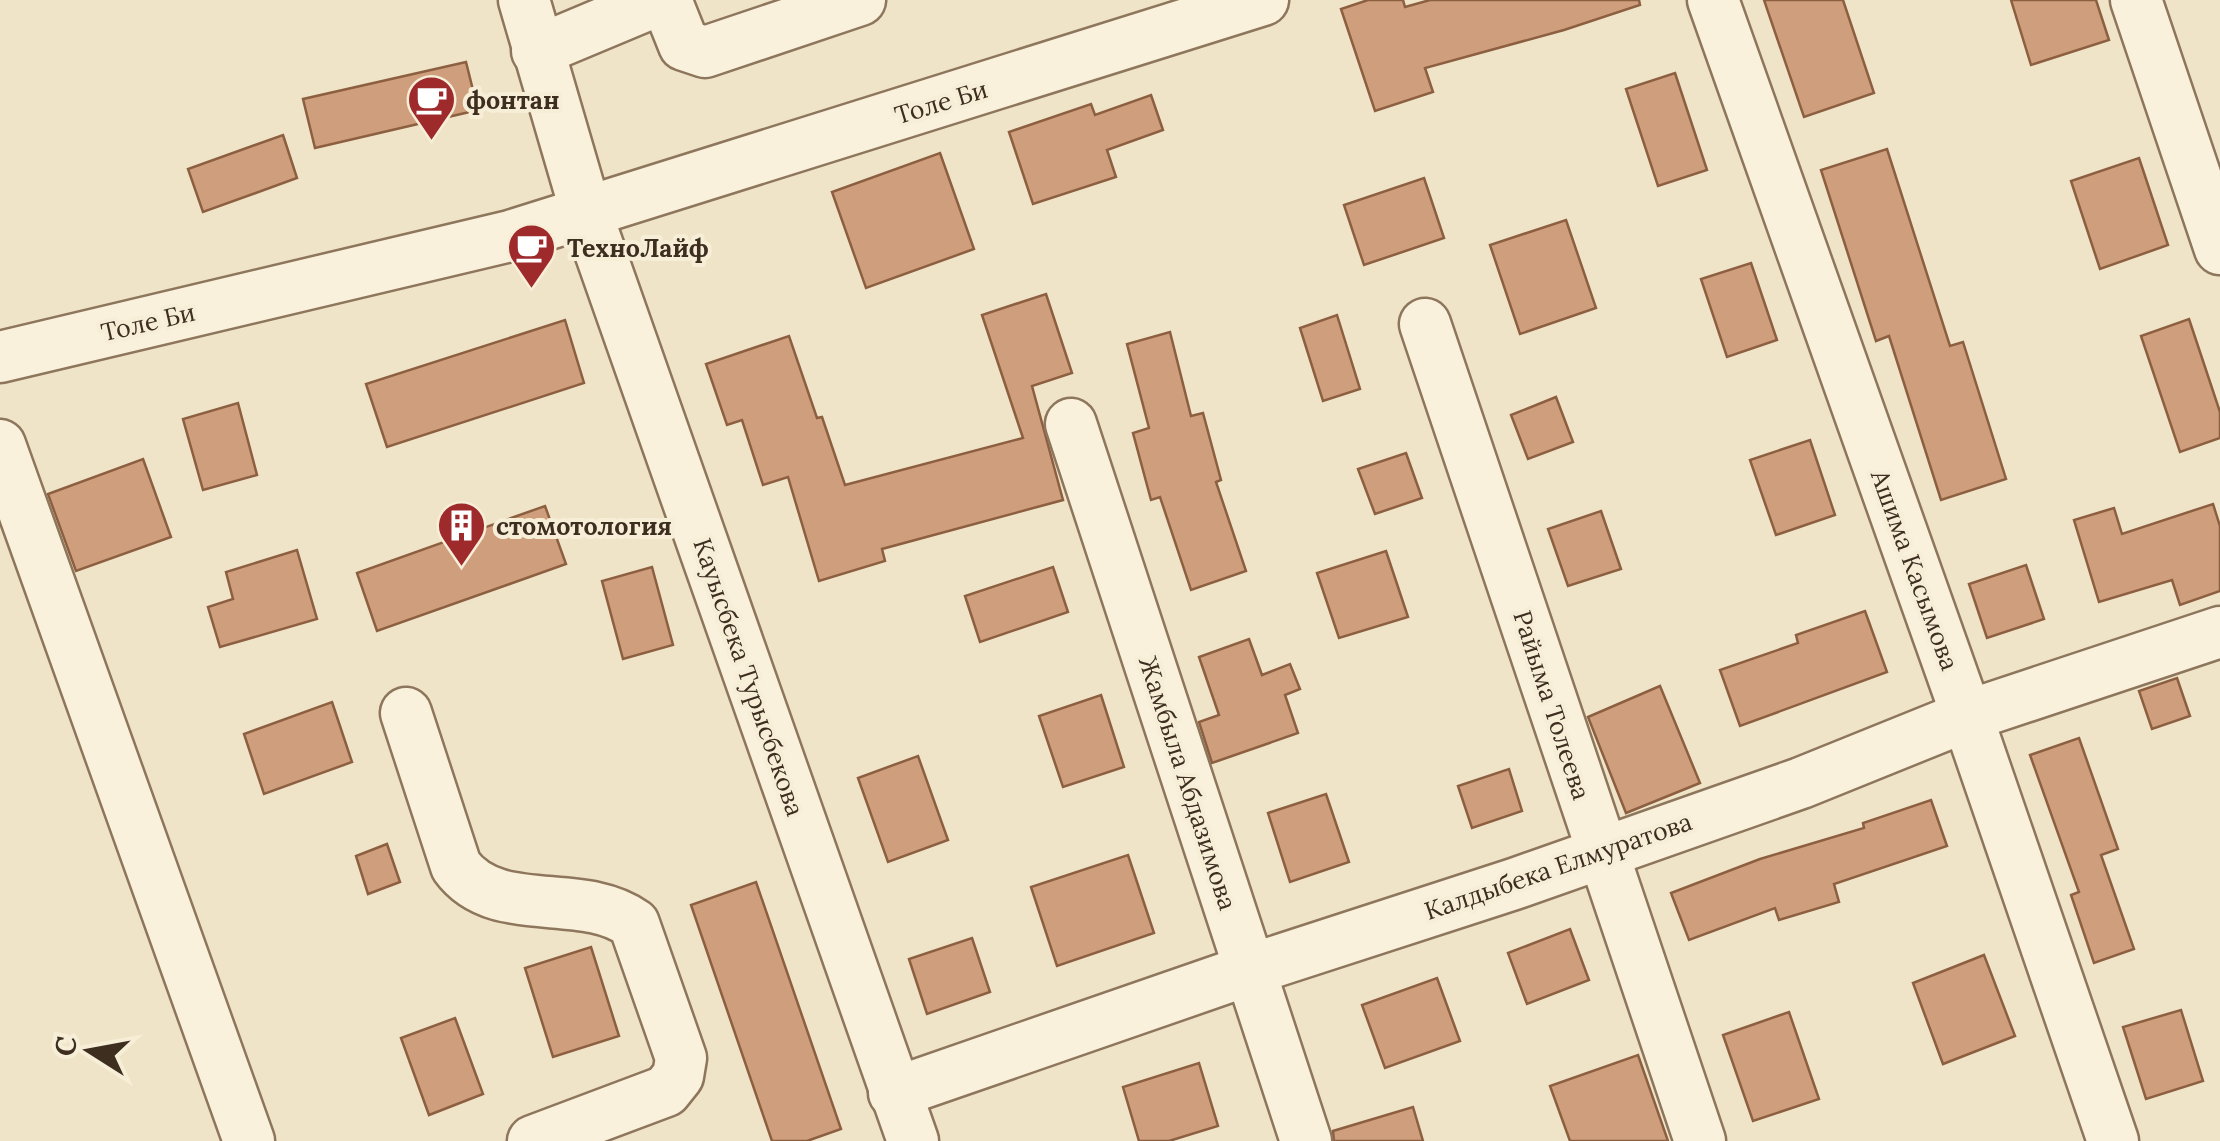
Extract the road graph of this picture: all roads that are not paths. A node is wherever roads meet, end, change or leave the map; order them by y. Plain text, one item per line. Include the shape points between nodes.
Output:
1 (524, 0) edge
2 (735, 0) edge
3 (860, 0) edge
4 (1263, 0) edge
5 (1713, 0) edge
6 (2136, 0) edge
7 (666, 8) edge
8 (537, 52) junction
9 (602, 207) junction
10 (2220, 250) edge
11 (1425, 324) dead end
12 (0, 357) edge
13 (1071, 424) dead end
14 (0, 445) edge
15 (2220, 632) edge
16 (406, 713) dead end
17 (1967, 716) junction
18 (1600, 851) junction
19 (1249, 970) junction
20 (894, 1093) junction
21 (653, 1120) edge
22 (249, 1141) edge
23 (533, 1141) edge
24 (913, 1141) edge
25 (1306, 1141) edge
26 (1700, 1141) edge
27 (2113, 1141) edge

1 - 8 street, Кауысбека Турысбекова
2 - 7 street via 714,16
3 - 7 street via 705,52 684,45
4 - 9 street, Толе Би
5 - 17 street, Ашима Касымова
6 - 10 street
7 - 8 street
8 - 9 street, Кауысбека Турысбекова
9 - 12 street, Толе Би via 510,236
9 - 20 street, Кауысбека Турысбекова
11 - 18 street, Райыма Толеева
13 - 19 street, Жамбыла Абдазимова
14 - 22 street
15 - 17 street, Калдыбека Елмуратова
16 - 21 street via 456,866 469,883 492,894 602,908 634,924 681,1058
17 - 18 street, Калдыбека Елмуратова via 1801,783
17 - 27 street, Ашима Касымова
18 - 19 street, Калдыбека Елмуратова
18 - 26 street, Райыма Толеева
19 - 20 street, Калдыбека Елмуратова
19 - 25 street, Жамбыла Абдазимова
20 - 24 street, Кауысбека Турысбекова
21 - 23 street

